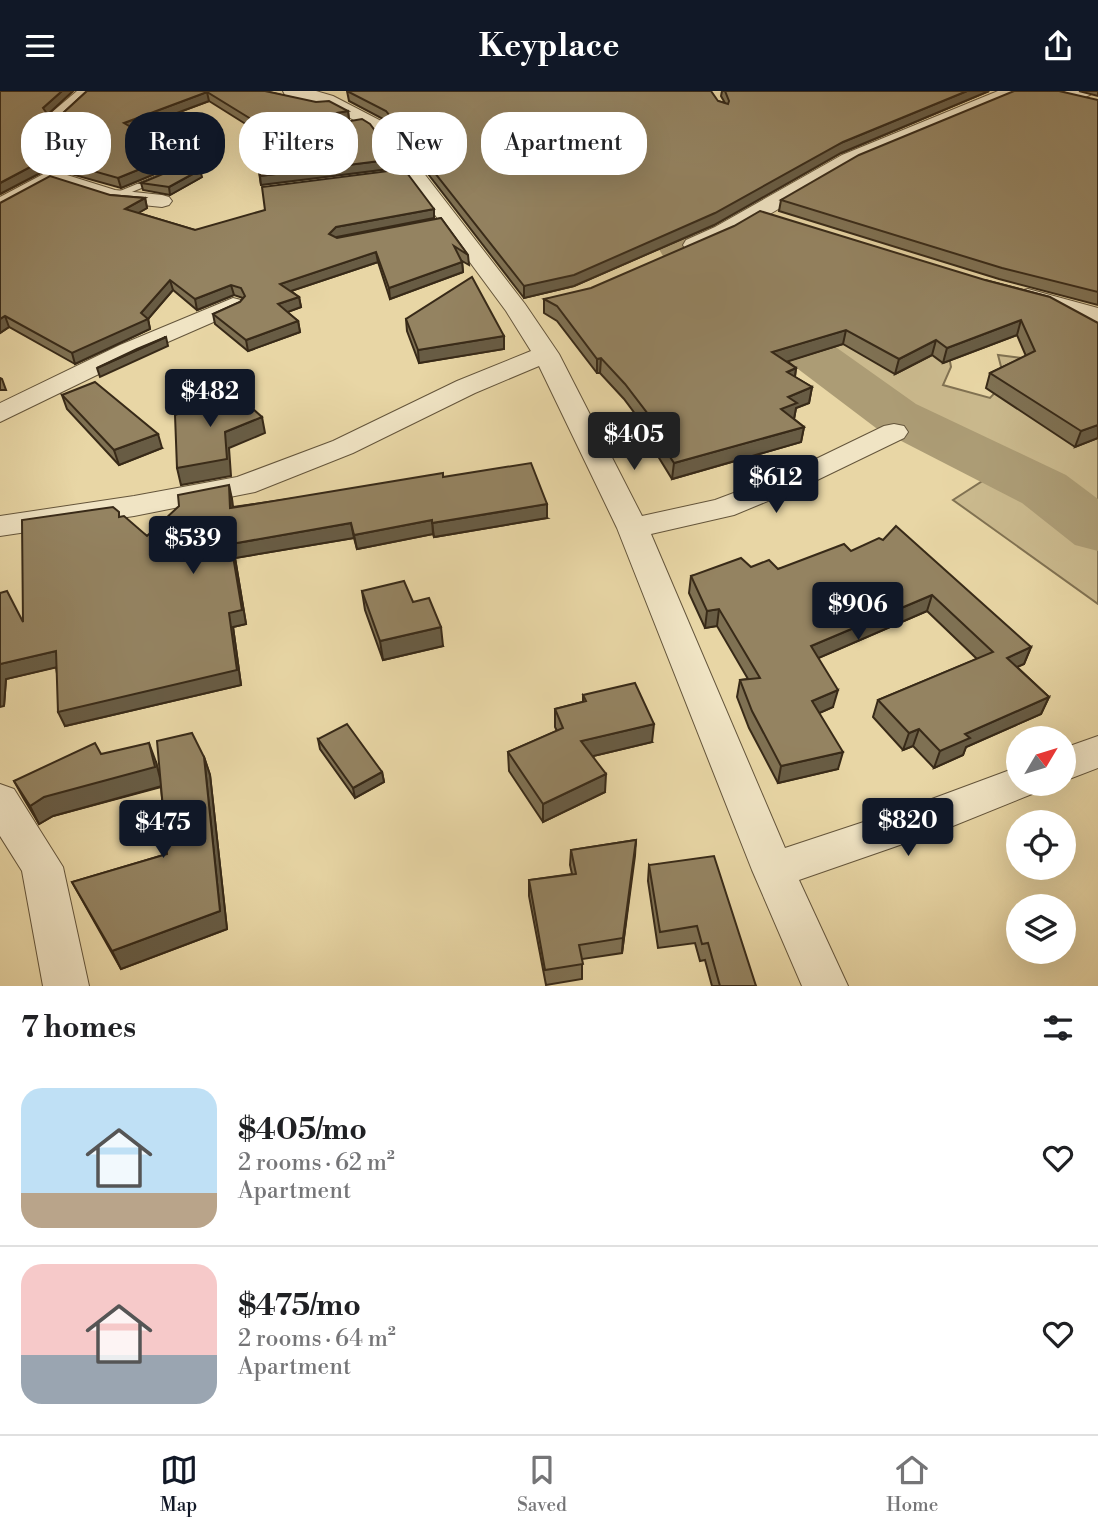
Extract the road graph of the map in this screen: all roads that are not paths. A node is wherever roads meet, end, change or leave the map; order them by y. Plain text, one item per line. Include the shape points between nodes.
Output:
1 (86, 91) edge
2 (291, 91) edge
3 (1017, 91) edge
4 (1087, 91) edge
5 (1058, 94) edge
6 (1098, 104) edge
7 (63, 112) edge
8 (165, 175) edge
9 (113, 196) junction
10 (162, 201) dead end
11 (0, 206) edge
12 (755, 213) junction
13 (780, 221) edge
14 (676, 253) edge
15 (1004, 290) edge
16 (233, 305) edge
17 (1098, 315) edge
18 (546, 354) junction
19 (0, 414) edge
20 (894, 432) dead end
21 (0, 526) edge
22 (633, 528) junction
23 (1098, 751) edge
24 (1076, 760) edge
25 (1006, 788) edge
26 (0, 801) edge
27 (774, 870) junction
28 (66, 986) edge
29 (825, 986) edge

1 - 7 street
2 - 18 street via 326,97 379,127 443,222 530,306
3 - 12 street via 849,159
4 - 5 street
5 - 6 street
8 - 9 lane
9 - 10 street
9 - 11 street via 51,176
12 - 13 street
12 - 14 street
15 - 17 street
16 - 19 street
18 - 21 street via 343,447 244,485
18 - 22 street
20 - 22 street via 723,508
22 - 27 street
23 - 24 street
25 - 27 street
26 - 28 street via 42,867
27 - 29 street

